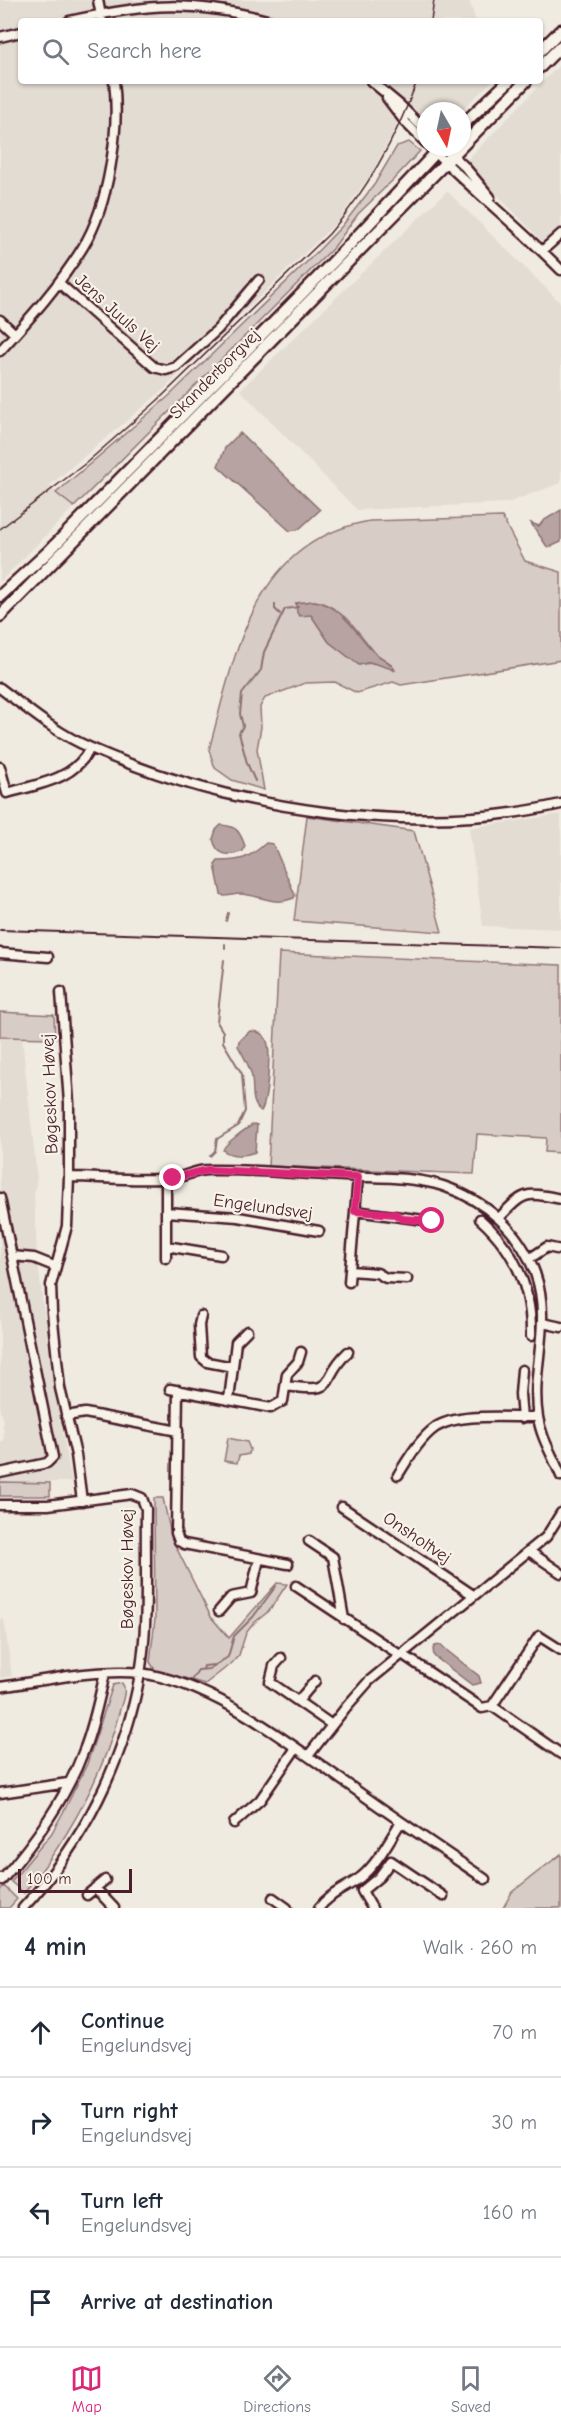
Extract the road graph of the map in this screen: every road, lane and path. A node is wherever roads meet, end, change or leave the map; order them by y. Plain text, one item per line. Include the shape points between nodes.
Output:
1 (98, 0) edge
2 (102, 17) edge
3 (261, 18) edge
4 (561, 30) edge
5 (18, 33) edge
6 (0, 37) edge
7 (561, 46) edge
8 (543, 48) edge
9 (543, 64) edge
10 (114, 84) edge
11 (374, 84) edge
12 (506, 84) edge
13 (523, 84) edge
14 (384, 93) junction
15 (471, 117) edge
16 (417, 122) edge
17 (417, 133) edge
18 (471, 138) edge
19 (430, 156) edge
20 (445, 156) edge
21 (453, 156) edge
22 (449, 160) junction
23 (561, 234) edge
24 (542, 251) junction
25 (561, 270) edge
26 (259, 280) dead end
27 (59, 283) junction
28 (0, 320) edge
29 (15, 334) junction
30 (0, 351) edge
31 (30, 568) junction
32 (0, 596) edge
33 (0, 602) edge
34 (0, 616) edge
35 (0, 682) edge
36 (0, 688) edge
37 (18, 701) junction
38 (90, 748) junction
39 (0, 767) edge
40 (561, 804) edge
41 (0, 954) edge
42 (48, 957) dead end
43 (61, 992) dead end
44 (69, 1177) junction
45 (358, 1177) junction
46 (166, 1178) junction
47 (0, 1198) edge
48 (561, 1198) edge
49 (355, 1211) junction
50 (166, 1212) junction
51 (499, 1218) junction
52 (480, 1219) dead end
53 (432, 1221) dead end
54 (508, 1228) junction
55 (319, 1231) dead end
56 (498, 1236) junction
57 (166, 1246) junction
58 (561, 1250) edge
59 (221, 1255) dead end
60 (12, 1256) junction
61 (166, 1258) dead end
62 (529, 1259) junction
63 (54, 1266) junction
64 (350, 1271) junction
65 (407, 1279) dead end
66 (349, 1282) dead end
67 (201, 1316) dead end
68 (543, 1323) junction
69 (561, 1327) edge
70 (247, 1331) dead end
71 (531, 1336) dead end
72 (301, 1352) dead end
73 (348, 1352) dead end
74 (233, 1367) junction
75 (522, 1370) dead end
76 (286, 1386) junction
77 (229, 1400) junction
78 (66, 1416) junction
79 (538, 1417) junction
80 (522, 1418) junction
81 (178, 1431) junction
82 (0, 1473) edge
83 (398, 1475) dead end
84 (561, 1476) edge
85 (82, 1501) junction
86 (0, 1505) edge
87 (342, 1507) dead end
88 (561, 1513) edge
89 (309, 1541) dead end
90 (529, 1551) junction
91 (260, 1559) junction
92 (288, 1564) dead end
93 (561, 1573) edge
94 (296, 1586) dead end
95 (473, 1595) junction
96 (219, 1611) dead end
97 (344, 1619) junction
98 (561, 1650) edge
99 (401, 1655) junction
100 (281, 1658) dead end
101 (105, 1673) junction
102 (140, 1673) junction
103 (315, 1681) dead end
104 (0, 1687) edge
105 (299, 1701) junction
106 (492, 1706) junction
107 (332, 1725) junction
108 (296, 1748) junction
109 (561, 1754) edge
110 (308, 1756) junction
111 (68, 1783) junction
112 (0, 1793) edge
113 (401, 1822) junction
114 (234, 1823) dead end
115 (370, 1868) junction
116 (378, 1877) junction
117 (0, 1878) edge
118 (485, 1879) dead end
119 (105, 1880) dead end
120 (95, 1888) junction
121 (87, 1895) dead end
122 (443, 1896) dead end
123 (273, 1898) dead end
124 (23, 1908) edge
125 (114, 1908) edge
126 (287, 1908) edge
127 (319, 1908) edge
128 (372, 1908) edge

1 - 2 street
2 - 3 street via 135,7 173,3 206,5
4 - 8 main road
5 - 6 street
7 - 9 main road
10 - 27 street, Jens Juuls Vej via 116,130 111,167 85,244
11 - 14 street
12 - 15 main road
13 - 18 main road, Skanderborgvej
14 - 16 street
14 - 17 street
19 - 31 main road, Skanderborgvej via 336,259
20 - 22 street
21 - 22 main road, Skanderborgvej
22 - 24 street
22 - 34 main road, Skanderborgvej
23 - 24 street
24 - 25 street
26 - 27 street, Jens Juuls Vej via 218,329 176,367 166,370 154,367
27 - 29 street, Jens Juuls Vej
28 - 29 street
29 - 30 street, Jens Juuls Vej
31 - 32 main road, Skanderborgvej
31 - 33 main road
35 - 37 street
36 - 37 street
37 - 38 street
38 - 39 street via 81,763 62,777 7,793
38 - 40 street via 148,770 248,798 360,816 446,818
41 - 42 street
43 - 44 street, Bøgeskov Høvej via 69,1103
44 - 46 street, Engelundsvej
44 - 63 street, Bøgeskov Høvej via 64,1242
45 - 46 street, Engelundsvej via 208,1170
45 - 49 street
45 - 51 street, Engelundsvej via 441,1186 462,1194
46 - 50 street
47 - 60 street
48 - 51 street via 522,1196
49 - 53 street
49 - 64 street
50 - 55 street, Engelundsvej via 238,1217
50 - 57 street
51 - 54 street, Engelundsvej
52 - 56 street
54 - 56 street
54 - 62 street, Engelundsvej
56 - 71 street via 522,1277 531,1313
57 - 59 street
57 - 61 street
58 - 62 street via 547,1247
60 - 63 street via 34,1258
60 - 82 street via 52,1457 47,1463
62 - 68 street, Engelundsvej via 539,1288
63 - 78 street, Bøgeskov Høvej via 51,1285 55,1347
64 - 65 street
64 - 66 street
67 - 74 street via 201,1357
68 - 69 street
68 - 79 street, Engelundsvej
70 - 74 street via 236,1342
72 - 76 street via 288,1374
73 - 76 street via 321,1387 310,1390
74 - 77 street
75 - 80 street
76 - 77 street via 283,1401 271,1408
77 - 81 street via 174,1389
78 - 81 street via 85,1413
78 - 85 street, Bøgeskov Høvej
79 - 80 street
79 - 84 street, Engelundsvej
80 - 83 street via 456,1420 441,1425 424,1439
81 - 91 street via 179,1541
85 - 86 street
85 - 102 street, Bøgeskov Høvej via 132,1494 144,1501 145,1592
87 - 95 street, Onsholtvej
88 - 90 street via 546,1537
89 - 97 street via 333,1557
90 - 93 street
90 - 95 street
91 - 92 street
91 - 96 street via 251,1593 231,1597
94 - 97 street
95 - 99 street
97 - 99 street
98 - 106 street via 539,1636
99 - 106 street via 482,1708
99 - 107 street via 359,1691
100 - 105 street via 274,1666 270,1682
101 - 102 street
101 - 104 street
101 - 111 street via 84,1751
102 - 108 street via 216,1698
102 - 124 street, Bøgeskov Høvej via 124,1736 98,1800 63,1858
103 - 105 street
105 - 107 street
106 - 109 street
107 - 110 street
108 - 110 street
108 - 114 street via 260,1800
110 - 113 street
111 - 112 street
111 - 117 street via 33,1843
113 - 115 street
113 - 118 street
115 - 116 street
115 - 127 street via 326,1898
116 - 122 street via 391,1861
116 - 128 street via 362,1891
119 - 120 street
120 - 121 street
120 - 125 street
123 - 126 street

